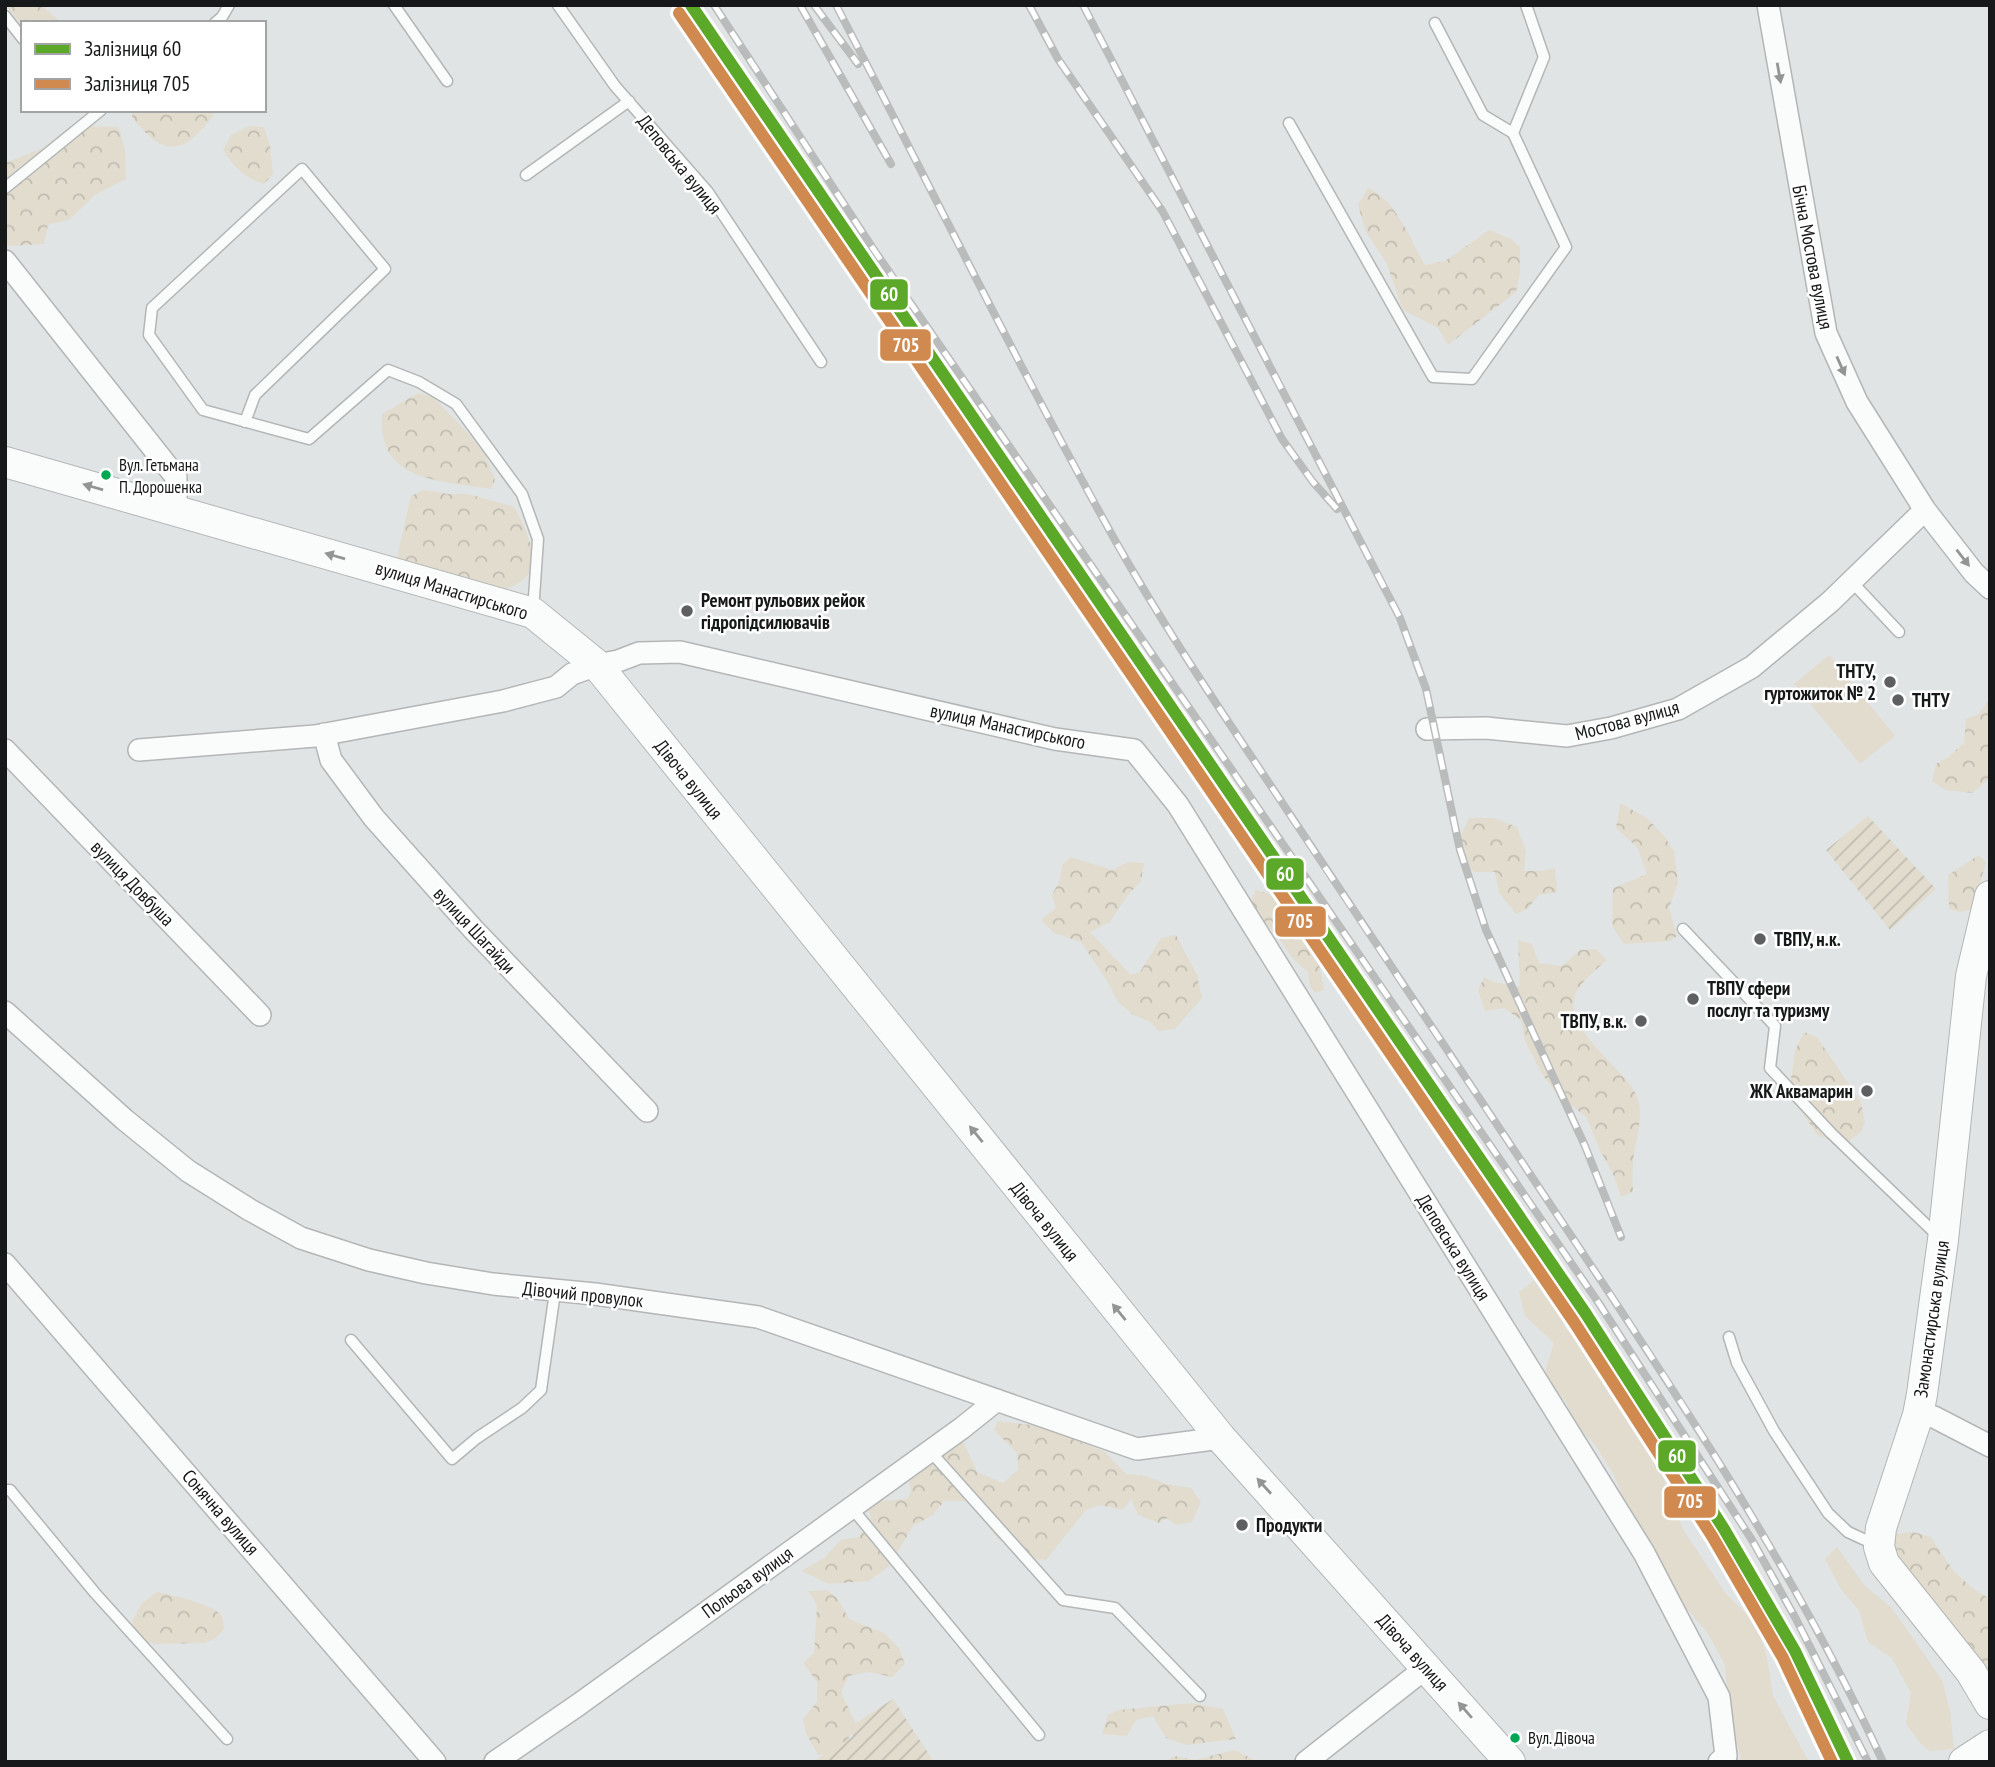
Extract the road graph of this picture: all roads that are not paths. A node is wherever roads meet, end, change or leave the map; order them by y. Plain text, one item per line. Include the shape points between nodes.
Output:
1 (229, 5) edge
2 (394, 5) edge
3 (558, 5) edge
4 (1526, 5) edge
5 (1768, 5) edge
6 (5, 16) edge
7 (217, 21) edge
8 (1435, 23) dead end
9 (21, 36) edge
10 (447, 81) dead end
11 (629, 101) junction
12 (94, 112) edge
13 (1289, 123) dead end
14 (1513, 133) junction
15 (526, 176) dead end
16 (5, 188) edge
17 (5, 261) edge
18 (821, 362) dead end
19 (245, 422) junction
20 (5, 463) edge
21 (176, 510) junction
22 (1925, 510) junction
23 (1851, 581) junction
24 (1990, 588) edge
25 (533, 613) junction
26 (1899, 632) dead end
27 (597, 665) junction
28 (1427, 729) dead end
29 (324, 734) junction
30 (5, 750) edge
31 (139, 750) dead end
32 (1134, 750) joint
33 (1990, 896) edge
34 (1683, 929) dead end
35 (5, 1012) edge
36 (260, 1015) dead end
37 (648, 1111) dead end
38 (1942, 1240) junction
39 (5, 1264) edge
40 (555, 1292) junction
41 (1729, 1337) dead end
42 (351, 1340) dead end
43 (997, 1400) junction
44 (1918, 1415) junction
45 (1221, 1438) junction
46 (1990, 1446) edge
47 (930, 1451) junction
48 (5, 1490) edge
49 (851, 1507) junction
50 (1879, 1547) junction
51 (1427, 1667) junction
52 (1200, 1696) dead end
53 (1990, 1703) edge
54 (1039, 1735) dead end
55 (227, 1739) dead end
56 (1990, 1745) edge
57 (1507, 1761) edge
58 (435, 1762) edge
59 (495, 1762) edge
60 (1306, 1762) edge
61 (1719, 1762) edge
62 (1964, 1762) edge

1 - 7 lane
2 - 10 lane
3 - 11 lane, Деповська вулиця
4 - 14 lane via 1544,57
5 -> 22 street, Бічна Мостова вулиця via 1826,333 1857,402
6 - 9 lane
8 - 14 lane via 1483,115
11 - 15 lane
11 - 18 lane, Деповська вулиця via 708,192
12 - 16 lane
13 - 14 lane via 1433,377 1472,379 1566,247
17 - 21 street via 176,477
19 - 19 lane via 255,394 385,269 302,169 152,308 149,335 203,411
19 - 25 lane via 309,439 388,370 456,404 522,494 538,539
21 -> 20 main road, вулиця Манастирського
25 -> 21 main road, вулиця Манастирського
22 - 23 street, Мостова вулиця
22 -> 24 street, Бічна Мостова вулиця
23 - 26 lane
23 - 28 street, Мостова вулиця via 1752,667 1678,709 1567,736 1486,728
25 - 27 main road, вулиця Манастирського
27 - 29 street via 572,674 556,687 503,701
27 - 32 street, вулиця Манастирського via 639,653 680,652 1055,739
45 -> 27 main road, Дівоча вулиця
29 - 31 street
29 - 37 street, вулиця Шагайди via 331,760 374,818 473,929
30 - 36 street, вулиця Довбуша
32 - 61 street, Деповська вулиця via 1178,805 1644,1553 1719,1697 1726,1756
33 - 38 main road, Замонастирська вулиця via 1971,976
34 - 38 lane via 1775,1026 1770,1068
35 - 40 street, Дівочий провулок via 188,1171 302,1238 426,1273
38 - 44 main road, Замонастирська вулиця
39 - 58 street, Сонячна вулиця
40 - 42 lane via 541,1390 452,1459
40 - 43 street, Дівочий провулок via 758,1317
41 - 50 lane via 1737,1363 1774,1431 1828,1513 1848,1532
43 - 45 street, Дівочий провулок via 1137,1449
43 - 47 street, Польова вулиця
44 - 46 street via 1934,1416
44 - 50 main road, Замонастирська вулиця
51 -> 45 main road, Дівоча вулиця
47 - 49 street, Польова вулиця
47 - 52 lane via 1063,1600 1115,1608
48 - 55 lane via 10,1490 95,1593
49 - 54 lane
49 - 59 street, Польова вулиця
50 - 53 main road via 1884,1563 1971,1672
57 -> 51 main road, Дівоча вулиця
51 - 60 street
56 - 62 main road

